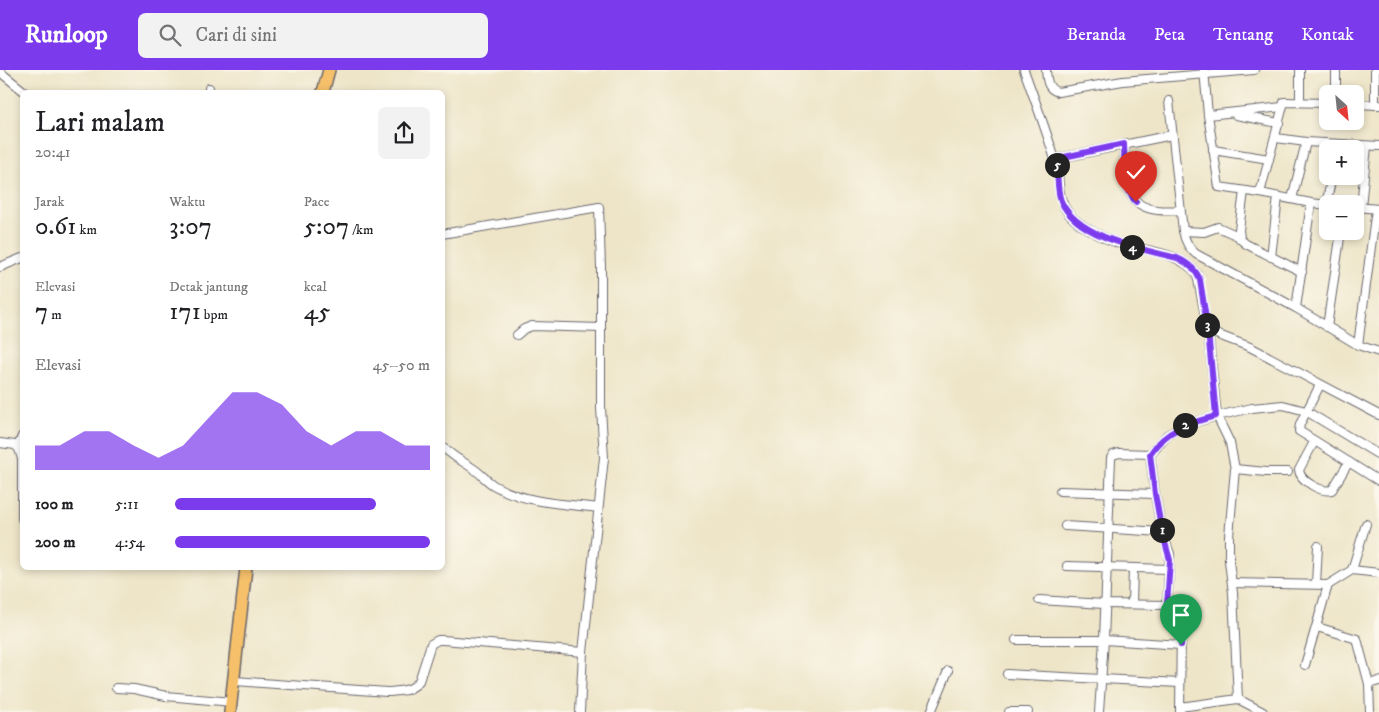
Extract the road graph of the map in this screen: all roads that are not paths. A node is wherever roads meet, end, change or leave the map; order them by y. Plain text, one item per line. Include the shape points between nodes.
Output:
1 (329, 70) edge
2 (1024, 70) edge
3 (1046, 70) edge
4 (1254, 70) edge
5 (1300, 70) edge
6 (1336, 70) edge
7 (1375, 70) edge
8 (0, 72) edge
9 (1204, 72) edge
10 (1336, 85) edge
11 (22, 90) edge
12 (324, 90) edge
13 (1169, 101) dead end
14 (1300, 102) junction
15 (1319, 103) edge
16 (1364, 104) edge
17 (1377, 105) edge
18 (1282, 107) junction
19 (1226, 113) junction
20 (1208, 115) junction
21 (1279, 123) junction
22 (1172, 134) junction
23 (1276, 138) junction
24 (1306, 142) junction
25 (1124, 144) junction
26 (1319, 144) edge
27 (1367, 146) joint
28 (1379, 146) edge
29 (1213, 150) junction
30 (1055, 159) junction
31 (1269, 159) junction
32 (1244, 191) junction
33 (1260, 193) junction
34 (1360, 195) edge
35 (1278, 197) junction
36 (1292, 199) junction
37 (1311, 203) junction
38 (1319, 204) edge
39 (1364, 208) edge
40 (1377, 209) edge
41 (1180, 210) junction
42 (1183, 231) junction
43 (445, 233) edge
44 (1238, 236) junction
45 (1340, 240) edge
46 (1271, 257) junction
47 (20, 259) edge
48 (0, 267) edge
49 (1302, 272) junction
50 (1296, 308) junction
51 (1327, 327) junction
52 (601, 328) junction
53 (1208, 331) junction
54 (517, 335) dead end
55 (1358, 345) junction
56 (1379, 352) edge
57 (1320, 385) junction
58 (1306, 411) junction
59 (1379, 415) edge
60 (1216, 416) junction
61 (20, 442) edge
62 (1314, 442) junction
63 (0, 443) edge
64 (18, 447) junction
65 (445, 450) edge
66 (20, 453) edge
67 (1150, 454) junction
68 (1379, 455) edge
69 (1349, 462) junction
70 (1235, 469) junction
71 (1288, 472) dead end
72 (1379, 481) edge
73 (1060, 491) dead end
74 (1110, 493) junction
75 (1155, 494) junction
76 (598, 508) junction
77 (1366, 524) dead end
78 (1065, 526) dead end
79 (1108, 530) junction
80 (1162, 532) junction
81 (1318, 546) dead end
82 (1067, 566) dead end
83 (1106, 566) junction
84 (1133, 568) junction
85 (1169, 568) junction
86 (246, 570) edge
87 (1352, 570) junction
88 (1379, 574) edge
89 (1232, 583) junction
90 (1316, 584) junction
91 (1328, 585) junction
92 (1039, 600) dead end
93 (1104, 604) junction
94 (1132, 604) junction
95 (1167, 605) junction
96 (1317, 627) junction
97 (1016, 640) dead end
98 (1104, 640) junction
99 (1181, 645) junction
100 (582, 652) junction
101 (1305, 665) dead end
102 (948, 671) dead end
103 (1007, 674) dead end
104 (1100, 678) junction
105 (235, 681) junction
106 (1379, 681) edge
107 (1180, 683) junction
108 (1369, 684) junction
109 (116, 688) dead end
110 (1238, 700) junction
111 (231, 707) edge
112 (1180, 709) edge
113 (580, 712) edge
114 (931, 712) edge
115 (1009, 712) edge
116 (1028, 712) edge
117 (1099, 712) edge
118 (1263, 712) edge
119 (1370, 712) edge

1 - 12 main road
2 - 30 street
3 - 9 street via 1049,86 1055,92
4 - 9 street
5 - 14 street
6 - 10 street
7 - 17 street
8 - 11 street
9 - 20 street
13 - 22 street
14 - 15 street
14 - 18 street via 1284,102
16 - 17 street
18 - 19 street
18 - 21 street
19 - 20 street
19 - 21 street
20 - 29 street
21 - 23 street
22 - 25 street
22 - 41 street
23 - 24 street
23 - 31 street
24 - 26 street
24 - 36 street
25 - 30 street
25 - 41 street via 1132,198 1146,208
27 - 28 street
27 - 34 street
29 - 31 street
29 - 32 street via 1219,188
30 - 53 street via 1060,199 1069,214 1081,224 1106,238 1177,258 1192,268 1200,280
31 - 33 street
32 - 33 street
32 - 44 street
33 - 35 street
35 - 36 street
35 - 46 street
36 - 37 street
37 - 38 street
37 - 49 street
39 - 40 street
40 - 55 street
41 - 42 street
42 - 44 street via 1206,231 1218,227
42 - 50 street via 1187,244 1196,254
43 - 52 street via 599,207
44 - 46 street
45 - 51 street
46 - 49 street
47 - 48 street
49 - 50 street
50 - 51 street
51 - 55 street
52 - 54 street via 532,326
52 - 76 street via 604,458
53 - 57 street via 1250,347
53 - 60 street
55 - 56 street
57 - 58 street
57 - 59 street
58 - 60 street via 1275,405
58 - 62 street via 1299,429
58 - 68 street
60 - 67 street via 1178,428
60 - 70 street via 1230,443
61 - 64 street
62 - 69 street
62 - 69 street via 1299,470 1300,477 1307,481 1326,491 1332,490
63 - 64 street
64 - 66 street
65 - 76 street via 494,486 514,494
67 - 74 street via 1119,452 1113,455
67 - 75 street
69 - 72 street
70 - 71 street
70 - 89 street via 1229,536
73 - 74 street
74 - 75 street
74 - 79 street
75 - 80 street
76 - 100 street
77 - 87 street
78 - 79 street
79 - 80 street
79 - 83 street
80 - 85 street via 1170,554
81 - 90 street
82 - 83 street
83 - 84 street
83 - 93 street
84 - 85 street
84 - 94 street
85 - 95 street
86 - 105 main road
87 - 88 street
87 - 91 street
89 - 90 street
89 - 110 street
90 - 91 street
91 - 96 street
92 - 93 street
93 - 94 street
93 - 98 street
94 - 95 street
95 - 99 street via 1179,612
96 - 101 street
96 - 108 street via 1357,639
97 - 98 street
98 - 99 street
98 - 104 street
99 - 107 street
100 - 105 street via 438,640 431,644 416,686 404,691
100 - 113 street
102 - 114 street
103 - 104 street
104 - 107 street
104 - 117 street
105 - 111 main road
106 - 108 street
107 - 112 street
108 - 119 street
109 - 111 street
110 - 112 street
110 - 118 street
115 - 116 street

